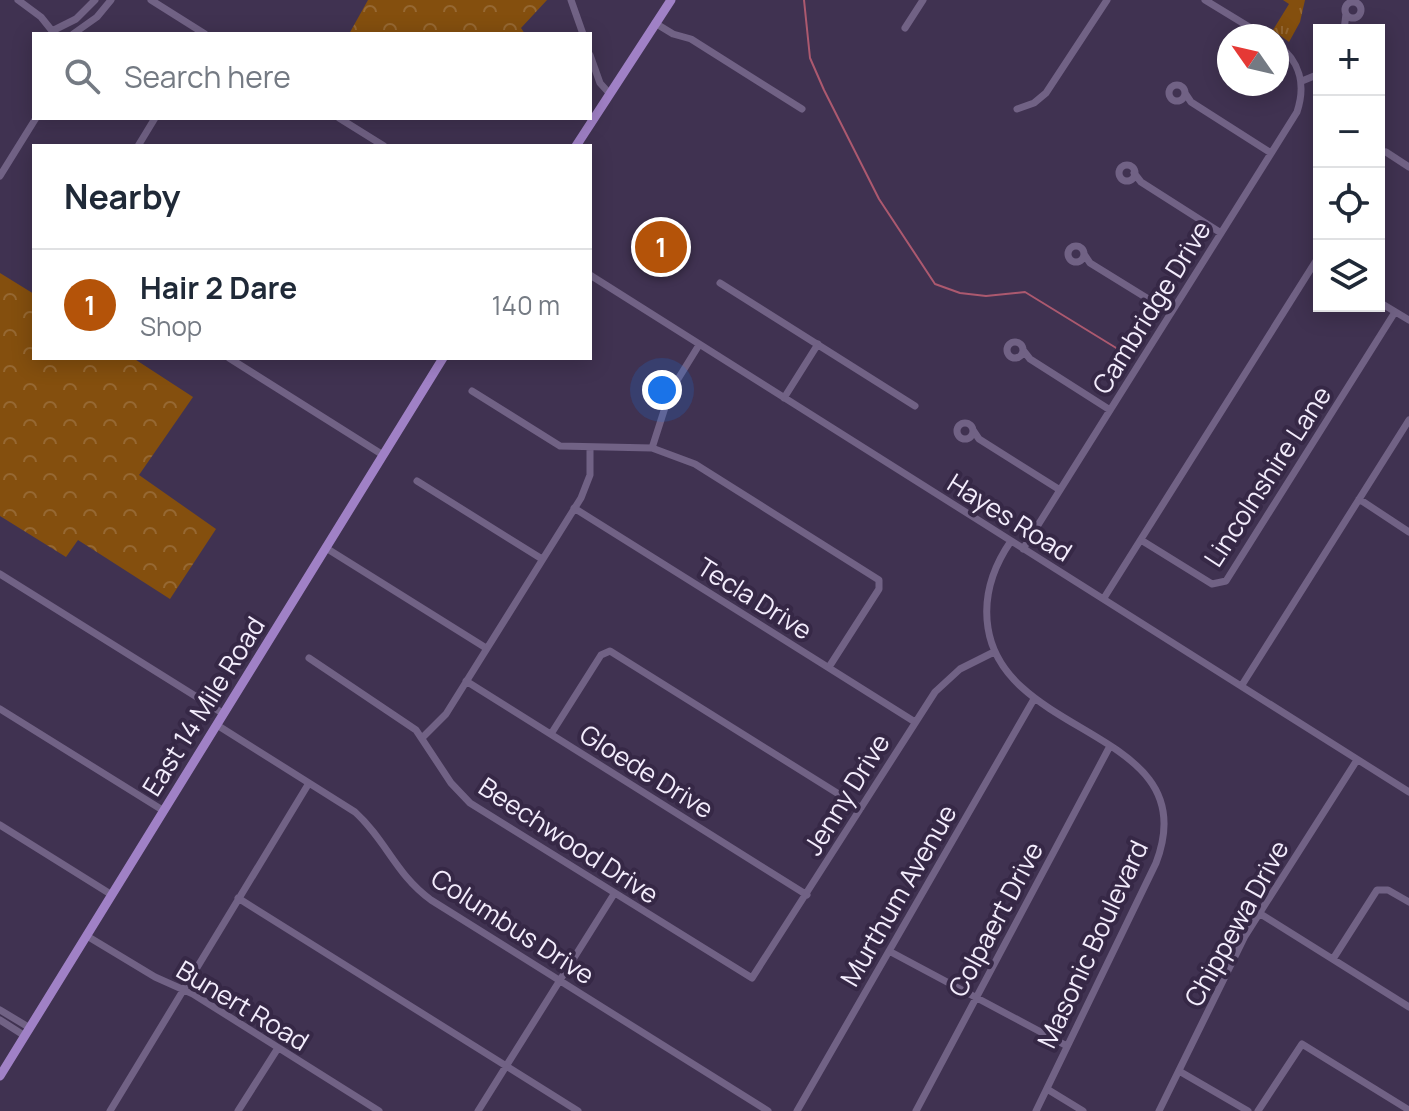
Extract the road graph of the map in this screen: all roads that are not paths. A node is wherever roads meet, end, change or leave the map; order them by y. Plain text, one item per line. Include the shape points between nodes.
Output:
1 (18, 0) edge
2 (95, 0) edge
3 (111, 0) edge
4 (151, 0) edge
5 (571, 0) edge
6 (671, 0) edge
7 (923, 0) edge
8 (1107, 0) edge
9 (1205, 0) edge
10 (1346, 14) junction
11 (76, 19) junction
12 (1355, 19) junction
13 (655, 23) junction
14 (1244, 24) edge
15 (1345, 24) edge
16 (1349, 24) edge
17 (905, 28) dead end
18 (81, 29) junction
19 (53, 32) edge
20 (76, 32) edge
21 (202, 32) edge
22 (582, 32) edge
23 (1289, 56) edge
24 (592, 61) edge
25 (1313, 76) edge
26 (1302, 81) junction
27 (609, 93) junction
28 (1185, 93) junction
29 (1179, 101) junction
30 (1191, 102) junction
31 (802, 109) dead end
32 (1017, 109) dead end
33 (35, 120) edge
34 (154, 120) edge
35 (342, 120) edge
36 (139, 144) edge
37 (381, 144) edge
38 (577, 144) edge
39 (1386, 152) dead end
40 (1271, 153) junction
41 (1409, 167) edge
42 (1134, 173) junction
43 (0, 176) edge
44 (1129, 181) junction
45 (1141, 182) junction
46 (1221, 233) junction
47 (1084, 254) junction
48 (1079, 262) junction
49 (1090, 263) junction
50 (1313, 269) edge
51 (592, 276) edge
52 (720, 283) dead end
53 (1385, 306) edge
54 (1395, 312) junction
55 (1171, 313) junction
56 (1409, 320) edge
57 (818, 344) junction
58 (699, 345) junction
59 (1023, 350) junction
60 (1018, 358) junction
61 (1030, 359) junction
62 (232, 360) edge
63 (442, 360) edge
64 (472, 391) dead end
65 (784, 398) junction
66 (915, 406) dead end
67 (1110, 410) junction
68 (1409, 420) edge
69 (973, 430) junction
70 (967, 438) junction
71 (979, 439) junction
72 (590, 448) junction
73 (652, 448) junction
74 (383, 455) junction
75 (417, 481) dead end
76 (1060, 490) junction
77 (1359, 499) junction
78 (574, 508) junction
79 (1409, 532) edge
80 (1141, 540) junction
81 (1011, 541) junction
82 (326, 548) junction
83 (1023, 549) junction
84 (542, 559) junction
85 (0, 574) edge
86 (1104, 598) junction
87 (486, 648) junction
88 (994, 652) junction
89 (309, 658) dead end
90 (829, 667) junction
91 (466, 681) junction
92 (1242, 685) junction
93 (1034, 699) junction
94 (0, 709) edge
95 (224, 714) junction
96 (915, 722) junction
97 (217, 725) junction
98 (551, 734) junction
99 (423, 737) junction
100 (1110, 746) junction
101 (1357, 760) junction
102 (309, 783) junction
103 (1409, 792) edge
104 (861, 808) junction
105 (164, 811) junction
106 (0, 825) edge
107 (614, 894) junction
108 (112, 895) junction
109 (807, 895) junction
110 (238, 898) junction
111 (1409, 902) edge
112 (1259, 913) junction
113 (87, 936) junction
114 (889, 951) junction
115 (1333, 959) junction
116 (752, 978) joint
117 (560, 980) junction
118 (183, 989) junction
119 (975, 999) junction
120 (1409, 1007) edge
121 (0, 1010) edge
122 (0, 1020) edge
123 (27, 1032) junction
124 (1067, 1046) junction
125 (278, 1048) junction
126 (507, 1066) junction
127 (1179, 1071) junction
128 (0, 1076) edge
129 (1047, 1089) junction
130 (364, 1102) junction
131 (1409, 1110) edge
132 (110, 1111) edge
133 (238, 1111) edge
134 (358, 1111) edge
135 (379, 1111) edge
136 (478, 1111) edge
137 (578, 1111) edge
138 (768, 1111) edge
139 (797, 1111) edge
140 (916, 1111) edge
141 (1036, 1111) edge
142 (1083, 1111) edge
143 (1159, 1111) edge
144 (1248, 1111) edge
145 (1258, 1111) edge

1 - 19 street
2 - 11 street
3 - 18 street
4 - 21 street
5 - 22 street
6 - 13 main road
7 - 17 street
8 - 32 street via 1046,93
9 - 14 street
10 - 12 street
10 - 12 street via 1348,3 1358,3 1361,13
10 - 15 street
11 - 18 street
11 - 19 street
12 - 16 street
13 - 27 main road
13 - 31 street via 691,39
18 - 20 street
23 - 26 street
24 - 27 street
25 - 26 street
26 - 40 street, Cambridge Drive via 1297,112
27 - 38 main road
28 - 29 street
28 - 29 street via 1181,86 1171,88 1170,98
28 - 30 street
29 - 30 street
30 - 40 street
33 - 43 street
34 - 36 street
35 - 37 street
39 - 41 street
40 - 46 street, Cambridge Drive
42 - 44 street
42 - 44 street via 1128,166 1121,168 1120,178
42 - 45 street
44 - 45 street
45 - 46 street
46 - 55 street, Cambridge Drive
47 - 48 street
47 - 48 street via 1078,246 1070,248 1069,258
47 - 49 street
48 - 49 street
49 - 55 street
50 - 80 street
51 - 58 street, Hayes Road
52 - 57 street
53 - 54 street
54 - 56 street
54 - 80 street, Lincolnshire Lane via 1226,581 1212,584
55 - 67 street, Cambridge Drive
57 - 65 street
57 - 66 street
58 - 65 street, Hayes Road
58 - 73 street via 670,392
59 - 60 street
59 - 60 street via 1017,342 1010,345 1009,354
59 - 61 street
60 - 61 street
61 - 67 street
62 - 74 street
63 - 74 main road, East 14 Mile Road
64 - 72 street via 560,446
65 - 81 street, Hayes Road
67 - 76 street, Cambridge Drive
68 - 77 street
69 - 70 street
69 - 70 street via 967,423 959,425 958,435
69 - 71 street
70 - 71 street
71 - 76 street
72 - 73 street
72 - 78 street via 590,475
73 - 90 street via 695,464 881,583
74 - 82 main road, East 14 Mile Road
75 - 84 street
76 - 83 street, Cambridge Drive
77 - 79 street
77 - 92 street
78 - 84 street
78 - 90 street, Tecla Drive
80 - 86 street
81 - 83 street, Hayes Road
81 - 88 street, Masonic Boulevard via 996,566 988,596
82 - 87 street
82 - 95 main road, East 14 Mile Road
83 - 86 street, Hayes Road
84 - 87 street
85 - 95 street
86 - 92 street, Hayes Road
87 - 91 street
88 - 93 street, Masonic Boulevard via 1012,680
88 - 96 street, Jenny Drive via 950,676
89 - 99 street, Beechwood Drive
90 - 96 street, Tecla Drive
91 - 98 street, Gloede Drive
91 - 99 street via 446,714
92 - 101 street, Hayes Road
93 - 100 street, Masonic Boulevard
93 - 114 street, Murthum Avenue
94 - 105 street
95 - 97 main road, East 14 Mile Road
96 - 104 street, Jenny Drive
97 - 102 street, Columbus Drive
97 - 105 main road, East 14 Mile Road
98 - 104 street via 607,651
98 - 109 street, Gloede Drive
99 - 107 street, Beechwood Drive via 470,803
100 - 119 street, Colpaert Drive
100 - 124 street, Masonic Boulevard via 1154,783 1163,808 1164,837
101 - 103 street, Hayes Road
101 - 112 street, Chippewa Drive
102 - 110 street
102 - 117 street, Columbus Drive via 365,821 417,889
104 - 109 street, Jenny Drive
105 - 108 main road, East 14 Mile Road
106 - 108 street
107 - 116 street, Beechwood Drive
107 - 117 street
108 - 113 main road, East 14 Mile Road
109 - 116 street, Jenny Drive
110 - 118 street
110 - 126 street
111 - 115 street via 1382,889 1373,895
112 - 115 street
112 - 127 street, Chippewa Drive
113 - 118 street, Bunert Road
113 - 123 main road, East 14 Mile Road
114 - 119 street
114 - 139 street, Murthum Avenue
115 - 120 street
117 - 126 street
117 - 138 street, Columbus Drive
118 - 125 street, Bunert Road
118 - 132 street
119 - 124 street
119 - 140 street, Colpaert Drive
121 - 123 street
122 - 123 street
123 - 128 main road, East 14 Mile Road
124 - 129 street, Masonic Boulevard
125 - 130 street, Bunert Road
125 - 133 street
126 - 136 street
126 - 137 street
127 - 143 street, Chippewa Drive
127 - 144 street
129 - 141 street, Masonic Boulevard
129 - 142 street
130 - 134 street
130 - 135 street, Bunert Road
131 - 145 street via 1307,1046 1298,1046

